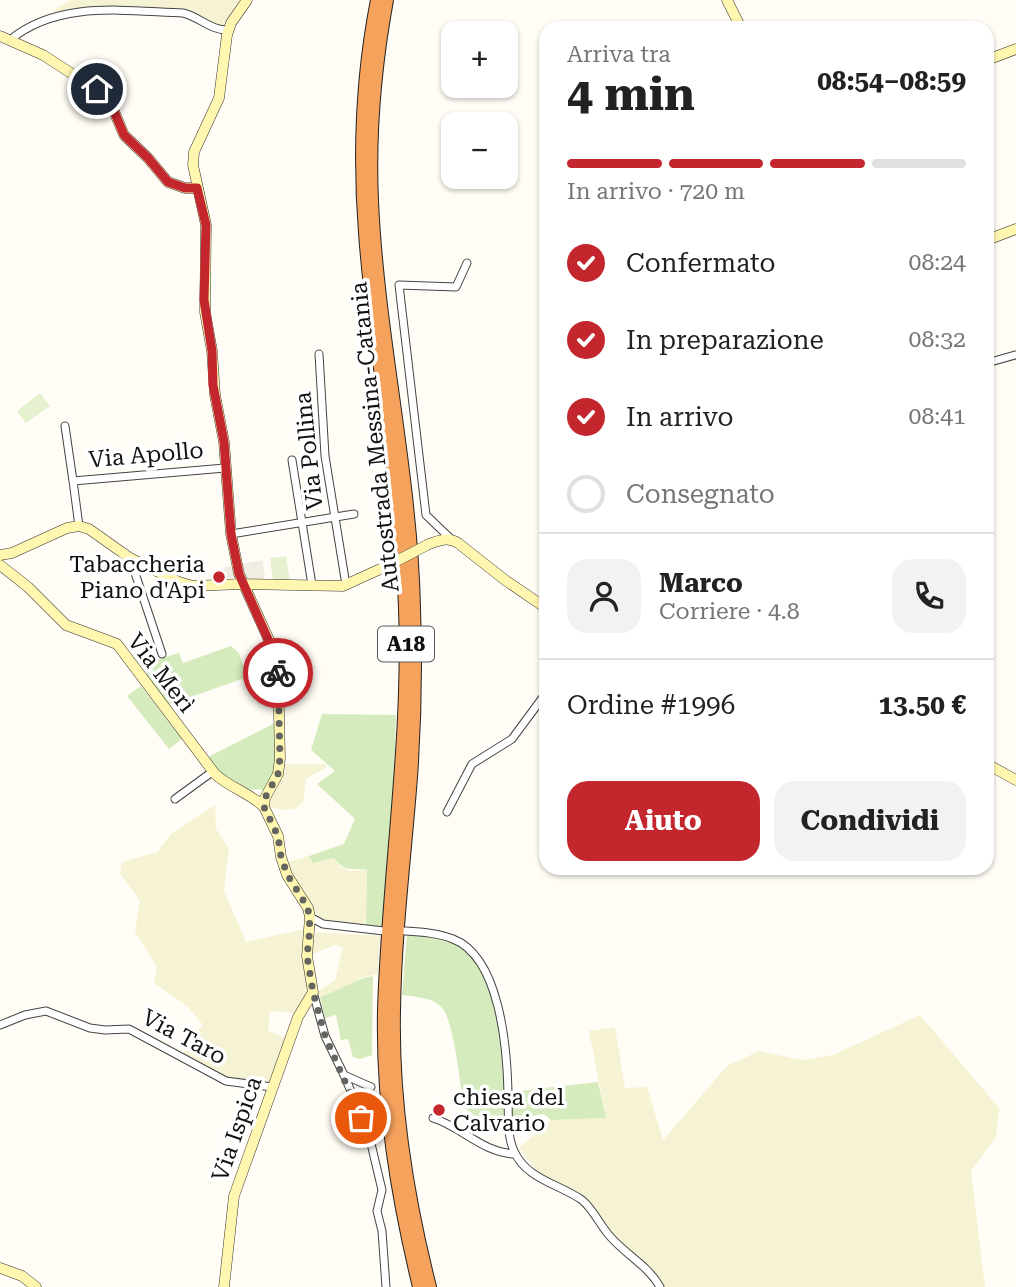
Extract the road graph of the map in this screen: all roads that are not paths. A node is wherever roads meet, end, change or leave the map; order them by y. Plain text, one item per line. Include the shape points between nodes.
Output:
1 (247, 0) edge
2 (377, 0) edge
3 (387, 0) edge
4 (727, 0) edge
5 (738, 21) edge
6 (229, 30) junction
7 (5, 38) edge
8 (1016, 50) edge
9 (994, 58) edge
10 (197, 188) junction
11 (1016, 229) edge
12 (994, 237) edge
13 (467, 263) dead end
14 (319, 354) dead end
15 (1015, 355) edge
16 (994, 361) edge
17 (65, 426) dead end
18 (292, 460) dead end
19 (225, 468) junction
20 (74, 481) junction
21 (354, 514) dead end
22 (335, 517) junction
23 (302, 523) junction
24 (79, 526) junction
25 (231, 534) junction
26 (451, 539) junction
27 (12, 553) junction
28 (0, 555) edge
29 (130, 558) junction
30 (4, 567) edge
31 (242, 584) junction
32 (312, 584) junction
33 (346, 585) junction
34 (539, 603) edge
35 (162, 654) dead end
36 (539, 702) edge
37 (994, 768) edge
38 (212, 772) junction
39 (1016, 780) edge
40 (240, 792) junction
41 (175, 799) dead end
42 (265, 799) junction
43 (447, 812) dead end
44 (310, 917) junction
45 (323, 924) junction
46 (310, 928) junction
47 (384, 931) dead end
48 (405, 931) dead end
49 (313, 992) junction
50 (0, 1025) edge
51 (344, 1075) junction
52 (272, 1087) junction
53 (371, 1087) dead end
54 (433, 1118) dead end
55 (515, 1154) junction
56 (0, 1268) edge
57 (36, 1287) edge
58 (224, 1287) edge
59 (386, 1287) edge
60 (419, 1287) edge
61 (430, 1287) edge
62 (660, 1287) edge

1 - 6 street
2 - 60 highway, Autostrada Messina-Catania / A18 via 363,108 363,200 400,537 406,656 384,1045 395,1174
3 - 61 highway, Autostrada Messina-Catania / A18 via 373,109 372,200 410,536 415,656 394,1009 395,1081 405,1174
4 - 5 street
6 - 7 street via 213,28 183,13 92,10 50,16
6 - 10 street via 219,98 194,152
7 - 10 street via 54,61 105,95 124,135 168,182
8 - 9 street
10 - 19 street via 206,225 204,300
11 - 12 street
13 - 26 street via 456,287 400,285 426,516
14 - 22 street, Via Pollina via 325,456
15 - 16 street
17 - 20 street
18 - 23 street
19 - 20 street, Via Apollo
19 - 25 street
20 - 24 street, Via Apollo
21 - 22 street
22 - 23 street
22 - 33 street, Via Pollina
23 - 25 street
23 - 32 street
24 - 27 street
24 - 29 street
25 - 31 street
26 - 33 street, bridge via 429,544
26 - 34 street
27 - 28 street
27 - 30 street
29 - 31 street via 193,586
29 - 35 street
30 - 38 street, Via Merì via 66,625 117,644
31 - 32 street
31 - 42 street via 278,669 280,758 278,774
32 - 33 street
36 - 43 street via 512,739 472,764
37 - 39 street
38 - 40 street, Via Merì
38 - 41 street
40 - 42 street
40 - 42 street, Via Merì
42 - 44 street via 283,866
44 - 45 street
44 - 46 street
45 - 46 street
45 - 47 street
46 - 49 street via 307,956
48 - 55 street via 453,939 471,951 486,972 504,1038
49 - 51 street via 325,1036
49 - 52 street, Via Ispica via 298,1017
50 - 52 street, Via Taro via 46,1011 90,1028 130,1029 226,1081
51 - 53 street
51 - 59 street via 368,1131 382,1190 377,1211
52 - 58 street, Via Ispica via 233,1196
54 - 55 street via 489,1148
55 - 62 street via 540,1179 584,1201 609,1236
56 - 57 street

